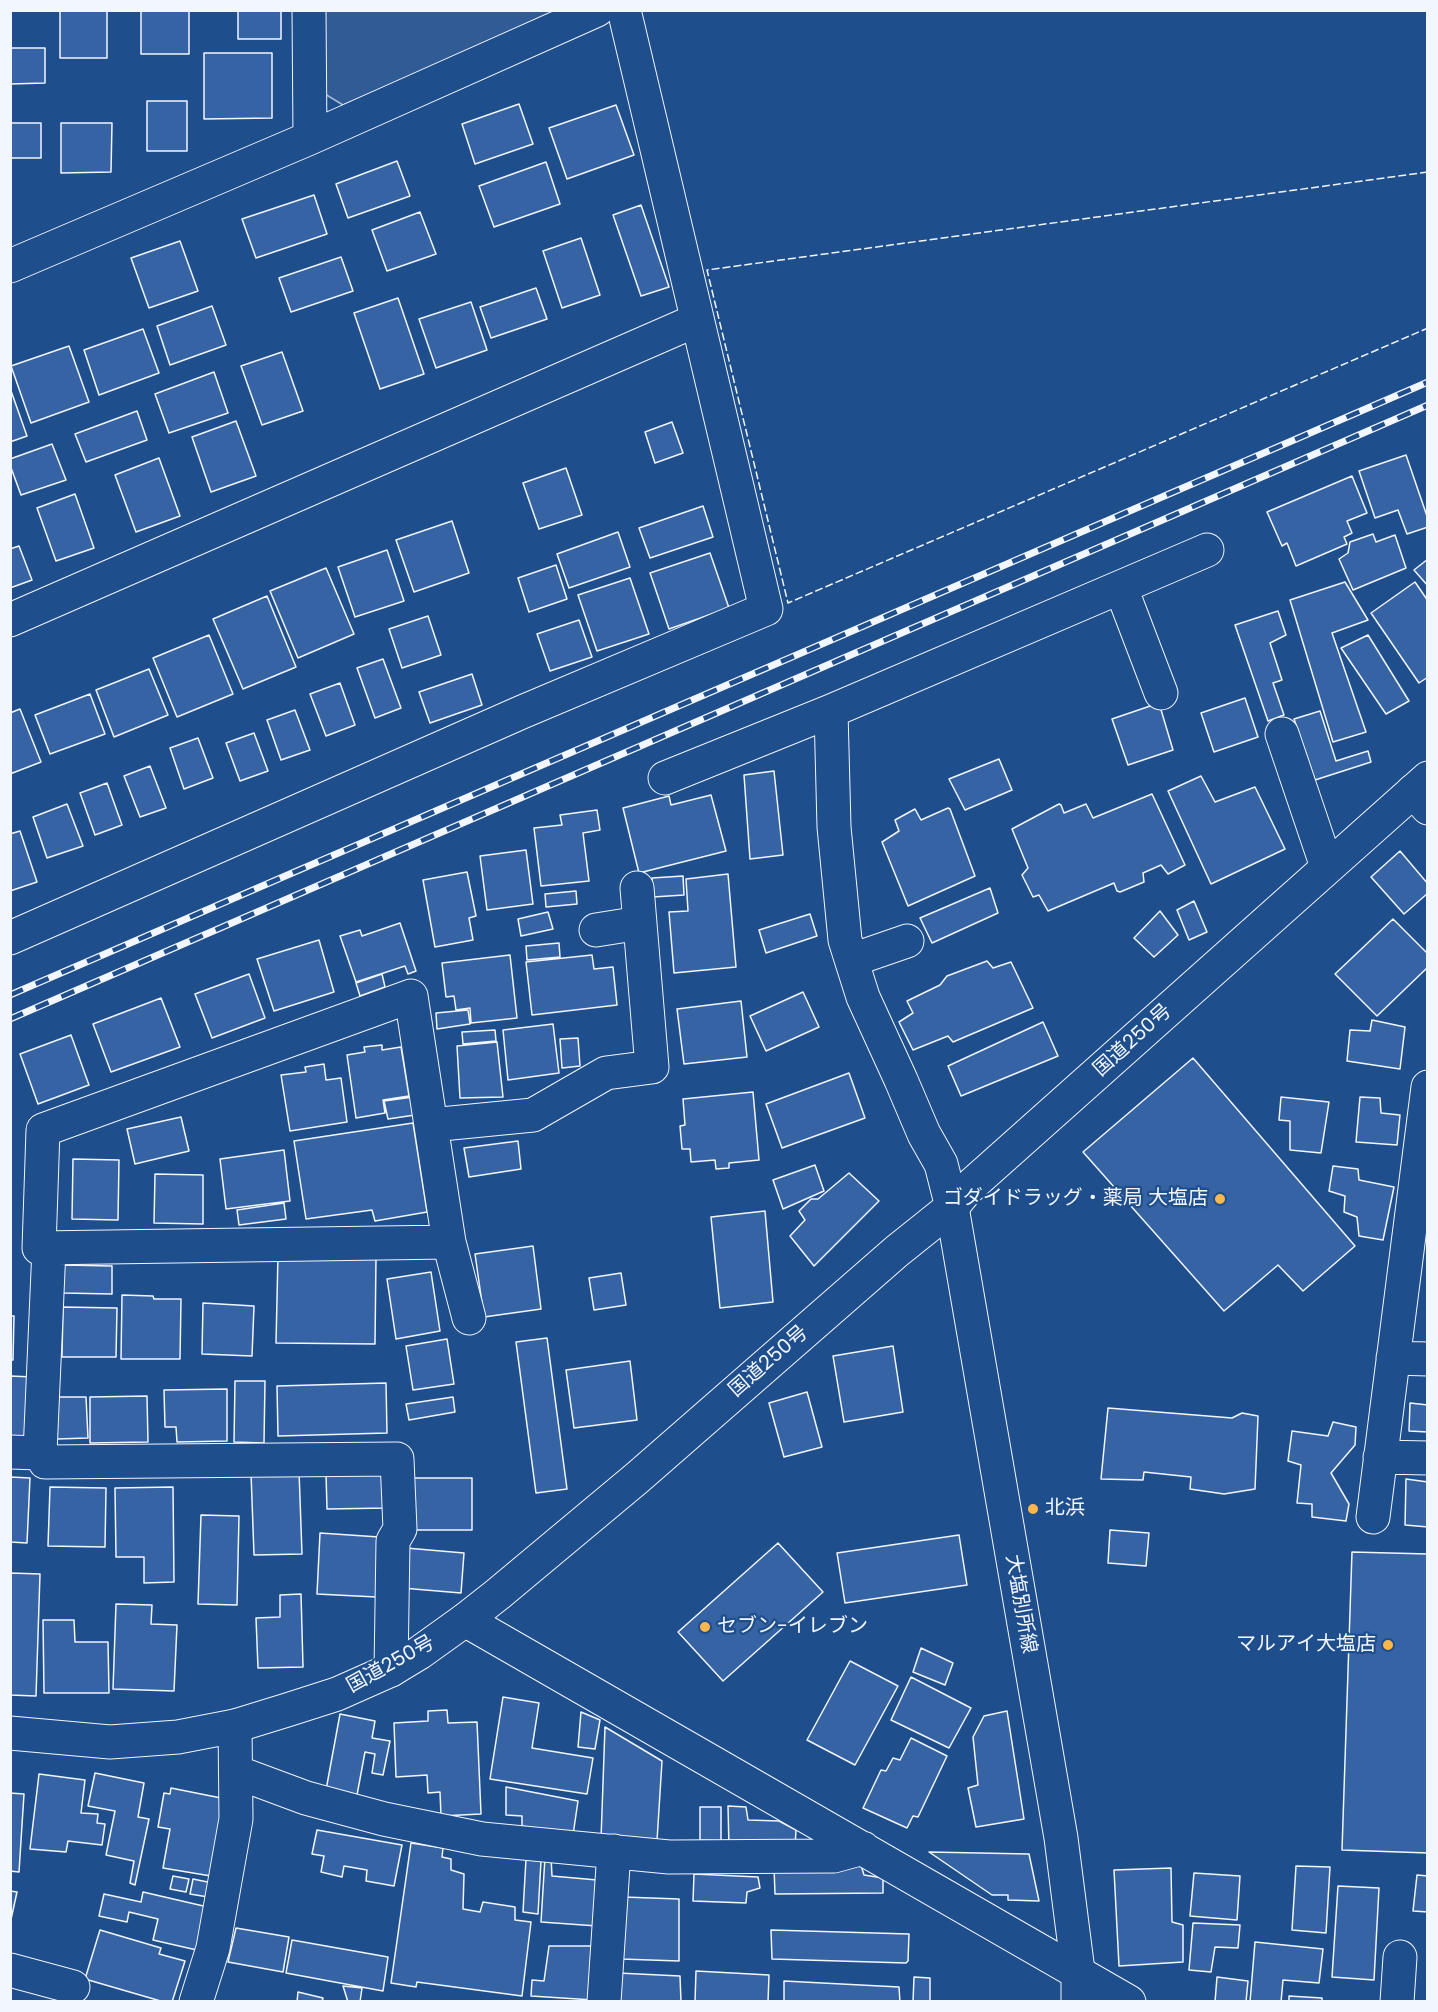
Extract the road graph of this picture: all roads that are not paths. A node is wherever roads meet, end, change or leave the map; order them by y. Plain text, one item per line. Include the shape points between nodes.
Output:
1 (309, 10) edge
2 (597, 10) edge
3 (624, 10) edge
4 (310, 138) junction
5 (10, 266) edge
6 (697, 320) junction
7 (1207, 550) dead end
8 (1121, 588) junction
9 (10, 620) edge
10 (1161, 693) dead end
11 (831, 711) junction
12 (1282, 734) dead end
13 (665, 778) dead end
14 (1423, 792) edge
15 (1328, 867) junction
16 (637, 888) dead end
17 (640, 923) junction
18 (596, 930) dead end
19 (10, 938) edge
20 (907, 941) dead end
21 (852, 960) junction
22 (1428, 1087) edge
23 (431, 1125) junction
24 (1421, 1186) edge
25 (952, 1207) junction
26 (449, 1242) junction
27 (49, 1248) junction
28 (469, 1318) dead end
29 (1393, 1358) junction
30 (1428, 1359) edge
31 (25, 1453) edge
32 (1380, 1457) junction
33 (1428, 1458) edge
34 (1373, 1517) dead end
35 (465, 1620) junction
36 (391, 1670) junction
37 (236, 1726) junction
38 (10, 1733) edge
39 (236, 1773) junction
40 (863, 1848) junction
41 (614, 1851) junction
42 (1400, 1957) dead end
43 (10, 1970) edge
44 (1078, 1986) edge
45 (73, 1987) dead end
46 (196, 2001) edge
47 (604, 2001) edge
48 (1129, 2001) edge
49 (1397, 2001) edge

1 - 4 main road
2 - 4 main road
3 - 6 main road
4 - 5 main road
6 - 9 main road
6 - 19 main road via 766,609
7 - 8 main road
8 - 10 main road
8 - 11 main road
11 - 13 main road
11 - 21 main road, 大塩別所線 via 834,827 846,940
12 - 15 main road
14 - 15 main road, 国道250号
15 - 25 main road, 国道250号 via 967,1189
16 - 17 main road
17 - 18 main road
17 - 23 main road via 652,1067 606,1073 533,1115
20 - 21 main road
21 - 25 main road, 大塩別所線 via 863,997 941,1164
22 - 24 main road
23 - 26 main road
23 - 27 main road via 411,996 43,1130 39,1248
24 - 29 main road
25 - 35 main road, 国道250号
25 - 44 main road, 大塩別所線 via 1061,1838
26 - 27 main road
26 - 28 main road
27 - 31 main road
29 - 30 main road
29 - 32 main road
31 - 36 main road via 45,1462 398,1459 400,1529 393,1541
32 - 33 main road
32 - 34 main road
35 - 36 main road, 国道250号
35 - 40 main road
36 - 37 main road, 国道250号 via 337,1694
37 - 38 main road, 国道250号 via 178,1737 110,1742
37 - 39 main road
39 - 41 main road via 384,1820 482,1839
39 - 46 main road via 236,1819 213,1948
40 - 41 main road via 834,1856 669,1857
40 - 44 main road
41 - 47 main road
42 - 49 main road
43 - 45 main road
44 - 48 main road

